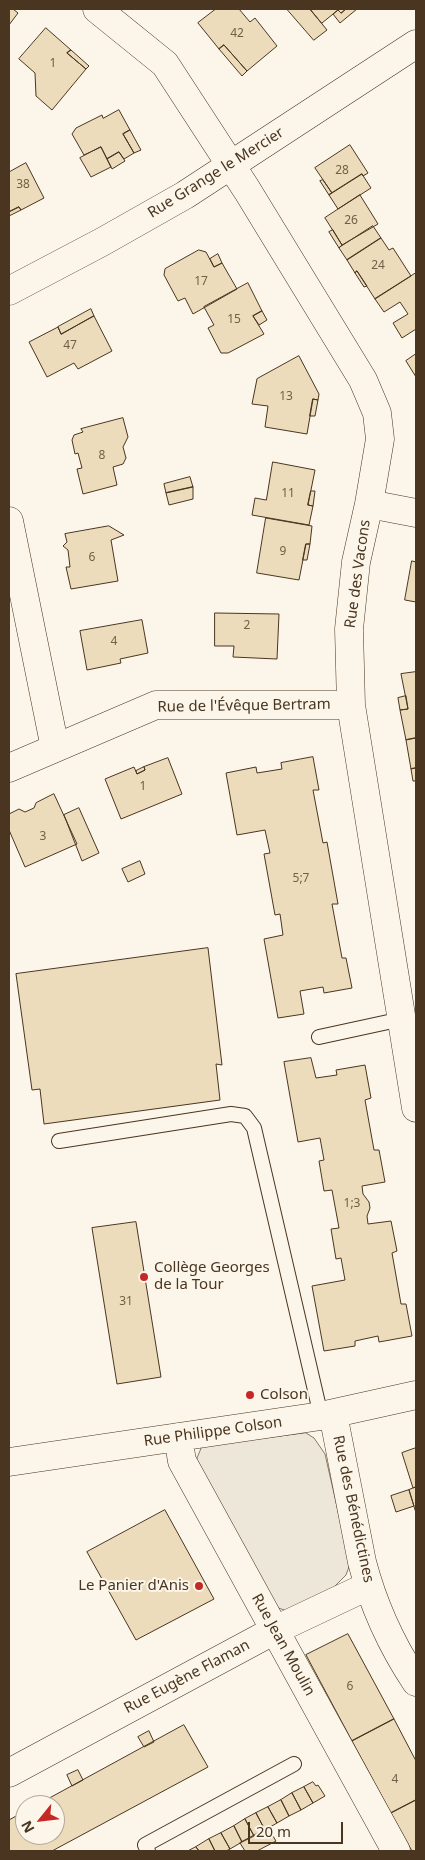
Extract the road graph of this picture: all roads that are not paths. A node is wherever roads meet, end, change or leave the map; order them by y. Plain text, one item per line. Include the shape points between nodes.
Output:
1 (97, 9) edge
2 (416, 44) edge
3 (231, 166) junction
4 (9, 291) edge
5 (369, 504) junction
6 (416, 513) edge
7 (9, 520) edge
8 (351, 705) junction
9 (55, 748) junction
10 (9, 768) edge
11 (409, 1018) edge
12 (319, 1037) dead end
13 (416, 1108) edge
14 (59, 1141) dead end
15 (416, 1396) edge
16 (327, 1415) junction
17 (178, 1437) junction
18 (9, 1462) edge
19 (368, 1586) junction
20 (275, 1630) junction
21 (416, 1682) edge
22 (294, 1764) dead end
23 (9, 1773) edge
24 (148, 1851) edge
25 (396, 1851) edge

1 - 3 street, Rue des Vacons via 165,64
2 - 3 street, Rue Grange le Mercier
3 - 4 street, Rue Grange le Mercier via 110,237
3 - 5 street, Rue des Vacons via 362,380 377,413 380,439
5 - 6 street
5 - 8 street, Rue des Vacons via 356,562 348,629
7 - 9 street
8 - 9 street, Rue de l'Évêque Bertram via 156,705
8 - 11 street, Rue des Vacons
9 - 10 street, Rue de l'Évêque Bertram
11 - 12 lane
11 - 13 street, Rue des Vacons
14 - 16 lane via 231,1114 245,1116 254,1128
15 - 16 street, Rue Philippe Colson
16 - 17 street, Rue Philippe Colson
16 - 19 street, Rue des Bénédictines
17 - 18 street, Rue Philippe Colson
17 - 20 street, Rue Jean Moulin via 182,1461
19 - 20 street, Rue Eugène Flaman
19 - 21 street, Rue des Bénédictines via 393,1643
20 - 23 street, Rue Eugène Flaman
20 - 25 street, Rue Jean Moulin
22 - 24 lane via 145,1845

